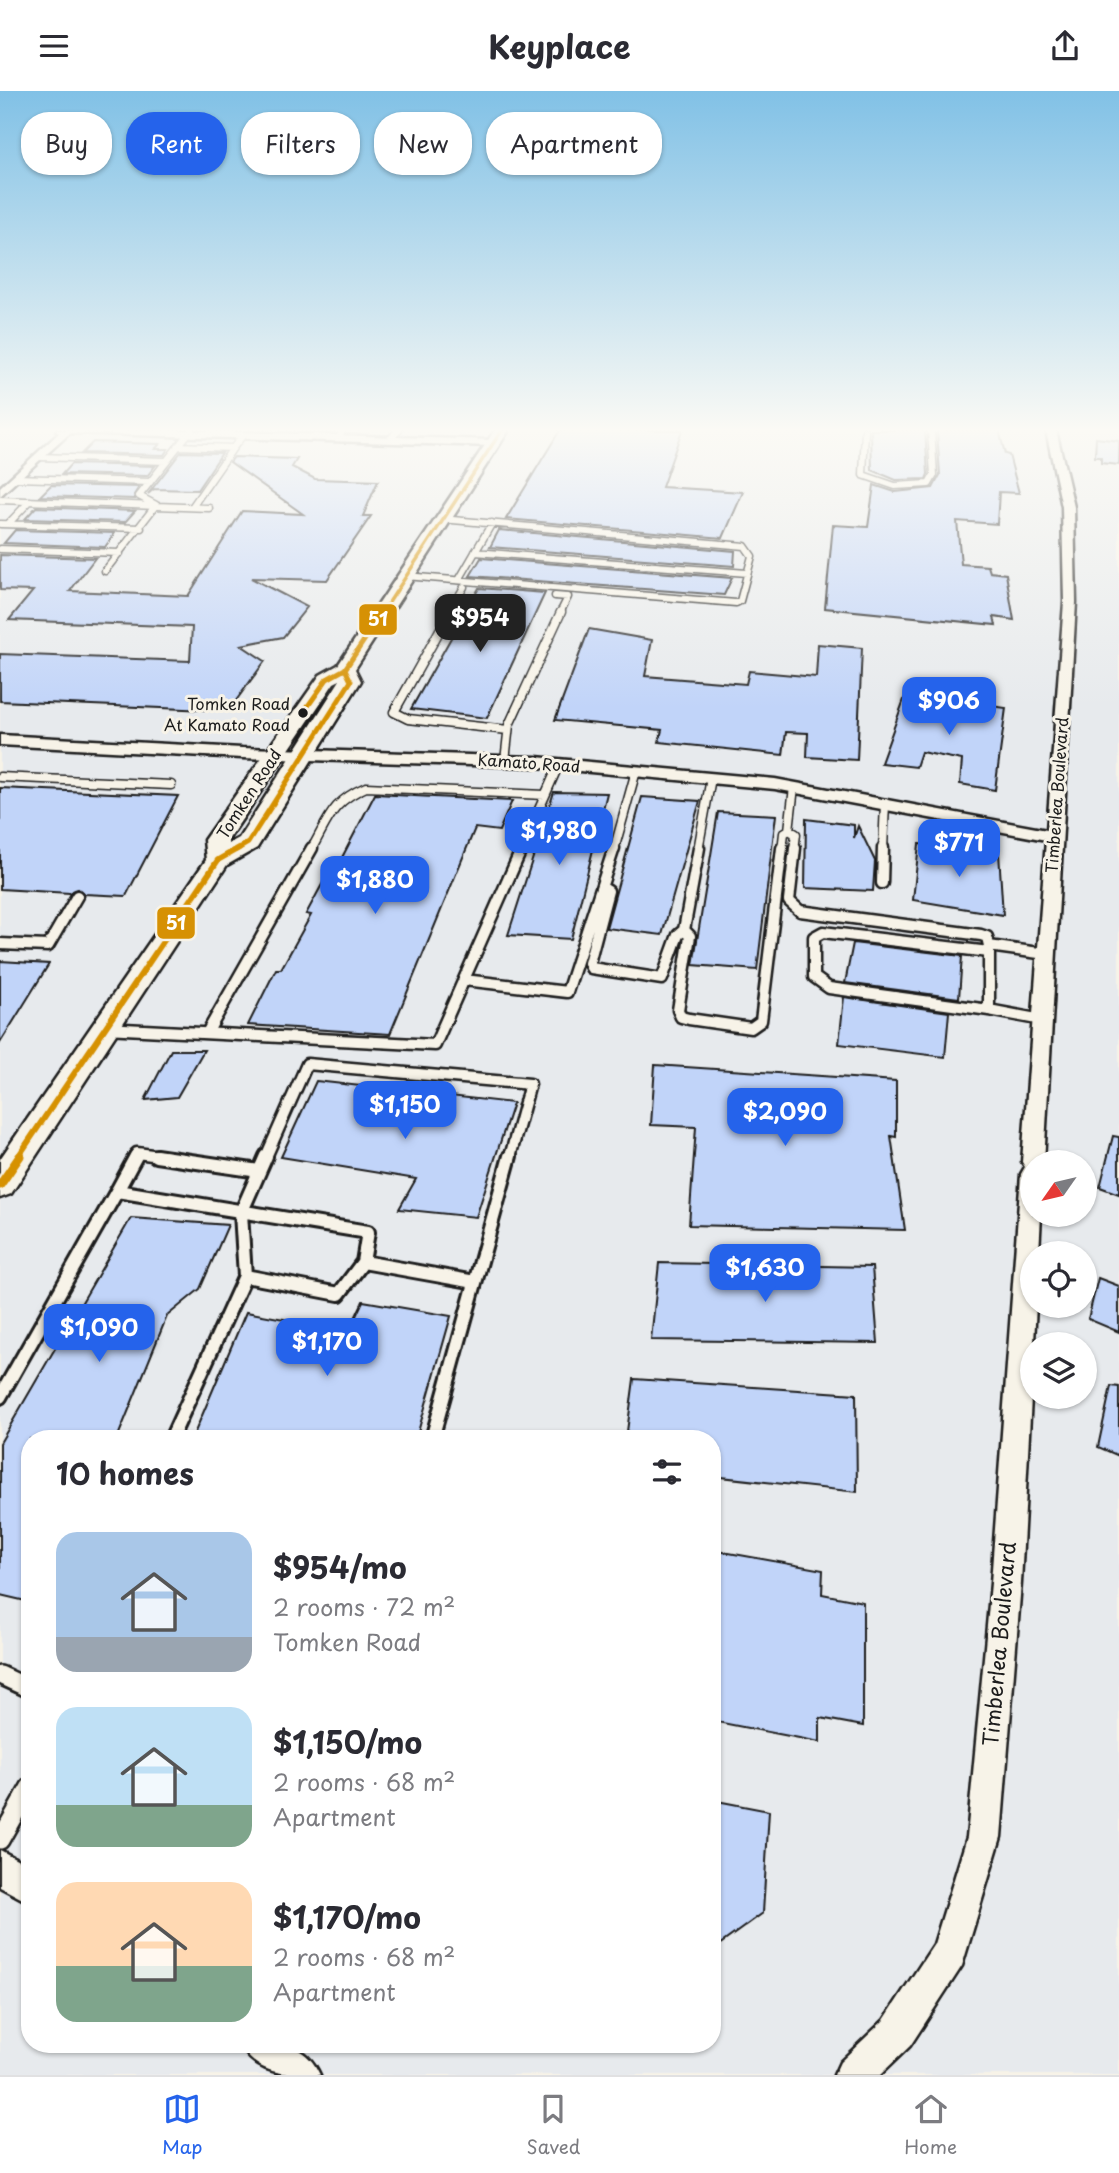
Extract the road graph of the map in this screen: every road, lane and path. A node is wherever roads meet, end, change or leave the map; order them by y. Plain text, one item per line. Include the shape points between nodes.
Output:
1 (145, 523) edge
2 (439, 523) edge
3 (487, 523) edge
4 (492, 523) junction
5 (1069, 523) edge
6 (0, 524) edge
7 (8, 524) joint
8 (141, 528) junction
9 (0, 549) edge
10 (475, 552) junction
11 (120, 553) junction
12 (105, 571) dead end
13 (747, 573) junction
14 (403, 578) junction
15 (462, 584) junction
16 (345, 669) junction
17 (508, 730) junction
18 (0, 740) edge
19 (275, 753) junction
20 (305, 754) junction
21 (505, 761) junction
22 (559, 764) junction
23 (636, 771) junction
24 (0, 777) edge
25 (711, 778) junction
26 (171, 785) dead end
27 (794, 787) junction
28 (545, 795) junction
29 (885, 803) junction
30 (789, 830) junction
31 (1054, 836) junction
32 (218, 860) junction
33 (882, 883) dead end
34 (603, 888) junction
35 (77, 896) dead end
36 (684, 930) junction
37 (0, 944) edge
38 (989, 949) junction
39 (1046, 954) junction
40 (464, 980) junction
41 (989, 1010) junction
42 (1042, 1020) junction
43 (106, 1028) junction
44 (207, 1033) junction
45 (1034, 1150) edge
46 (259, 1171) junction
47 (0, 1185) edge
48 (117, 1191) junction
49 (242, 1210) junction
50 (1029, 1227) edge
51 (363, 1262) junction
52 (245, 1276) junction
53 (475, 1282) junction
54 (0, 1397) edge
55 (175, 1430) edge
56 (434, 1430) edge
57 (0, 1675) edge
58 (21, 1685) edge
59 (21, 1803) edge
60 (0, 1840) edge
61 (0, 1867) edge
62 (21, 1880) edge
63 (272, 2053) edge
64 (302, 2075) edge
65 (853, 2075) edge

1 - 8 lane
2 - 14 main road, Tomken Road
3 - 4 lane
4 - 10 lane
4 - 13 lane via 745,546 752,556
5 - 31 street, Timberlea Boulevard via 1070,606
6 - 7 lane
7 - 8 lane
8 - 11 lane
9 - 11 lane
10 - 13 lane
10 - 15 lane
11 - 12 lane
13 - 15 lane via 736,603
14 - 15 lane
14 - 16 main road, Tomken Road
15 - 17 lane via 568,597
15 - 17 lane via 394,712 408,719
16 - 19 main road, Tomken Road via 327,679
16 - 20 main road, Tomken Road via 351,681
17 - 21 lane
18 - 19 street, Kamato Road
19 - 20 street, Kamato Road
19 - 32 main road, Tomken Road via 216,840
20 - 21 street, Kamato Road
20 - 32 main road, Tomken Road via 248,843
21 - 22 street, Kamato Road
22 - 23 street, Kamato Road
22 - 28 lane
23 - 25 street, Kamato Road
23 - 34 lane
24 - 26 lane
25 - 27 street, Kamato Road
25 - 36 lane
27 - 29 street, Kamato Road
27 - 30 lane
28 - 40 lane
28 - 44 lane via 366,787 345,796
29 - 31 street, Kamato Road
29 - 33 lane
30 - 36 lane via 784,833 758,1026 681,1017 678,1010 690,936
30 - 38 lane via 796,834 789,901 793,907 809,913 981,935 987,937
31 - 39 street, Timberlea Boulevard
32 - 43 main road, Tomken Road
34 - 36 lane via 608,891 591,968 662,979
34 - 40 lane via 598,889 567,992
35 - 37 lane via 48,946
38 - 39 lane
38 - 41 lane
38 - 41 lane via 823,932 814,937 814,977 829,988
39 - 42 street, Timberlea Boulevard
40 - 44 lane via 435,1045
41 - 42 lane
42 - 45 street, Timberlea Boulevard
43 - 44 lane
43 - 47 main road, Tomken Road
46 - 48 lane via 137,1153
46 - 49 lane
46 - 53 lane via 307,1064 530,1084
48 - 49 lane
48 - 54 lane
49 - 51 lane via 368,1231
49 - 52 lane
50 - 65 street, Timberlea Boulevard via 1006,1593 984,1837 949,1953 897,2033
51 - 52 lane via 339,1294
51 - 53 lane
52 - 55 lane
53 - 56 lane
57 - 58 lane
59 - 60 lane
61 - 62 street
63 - 64 street

